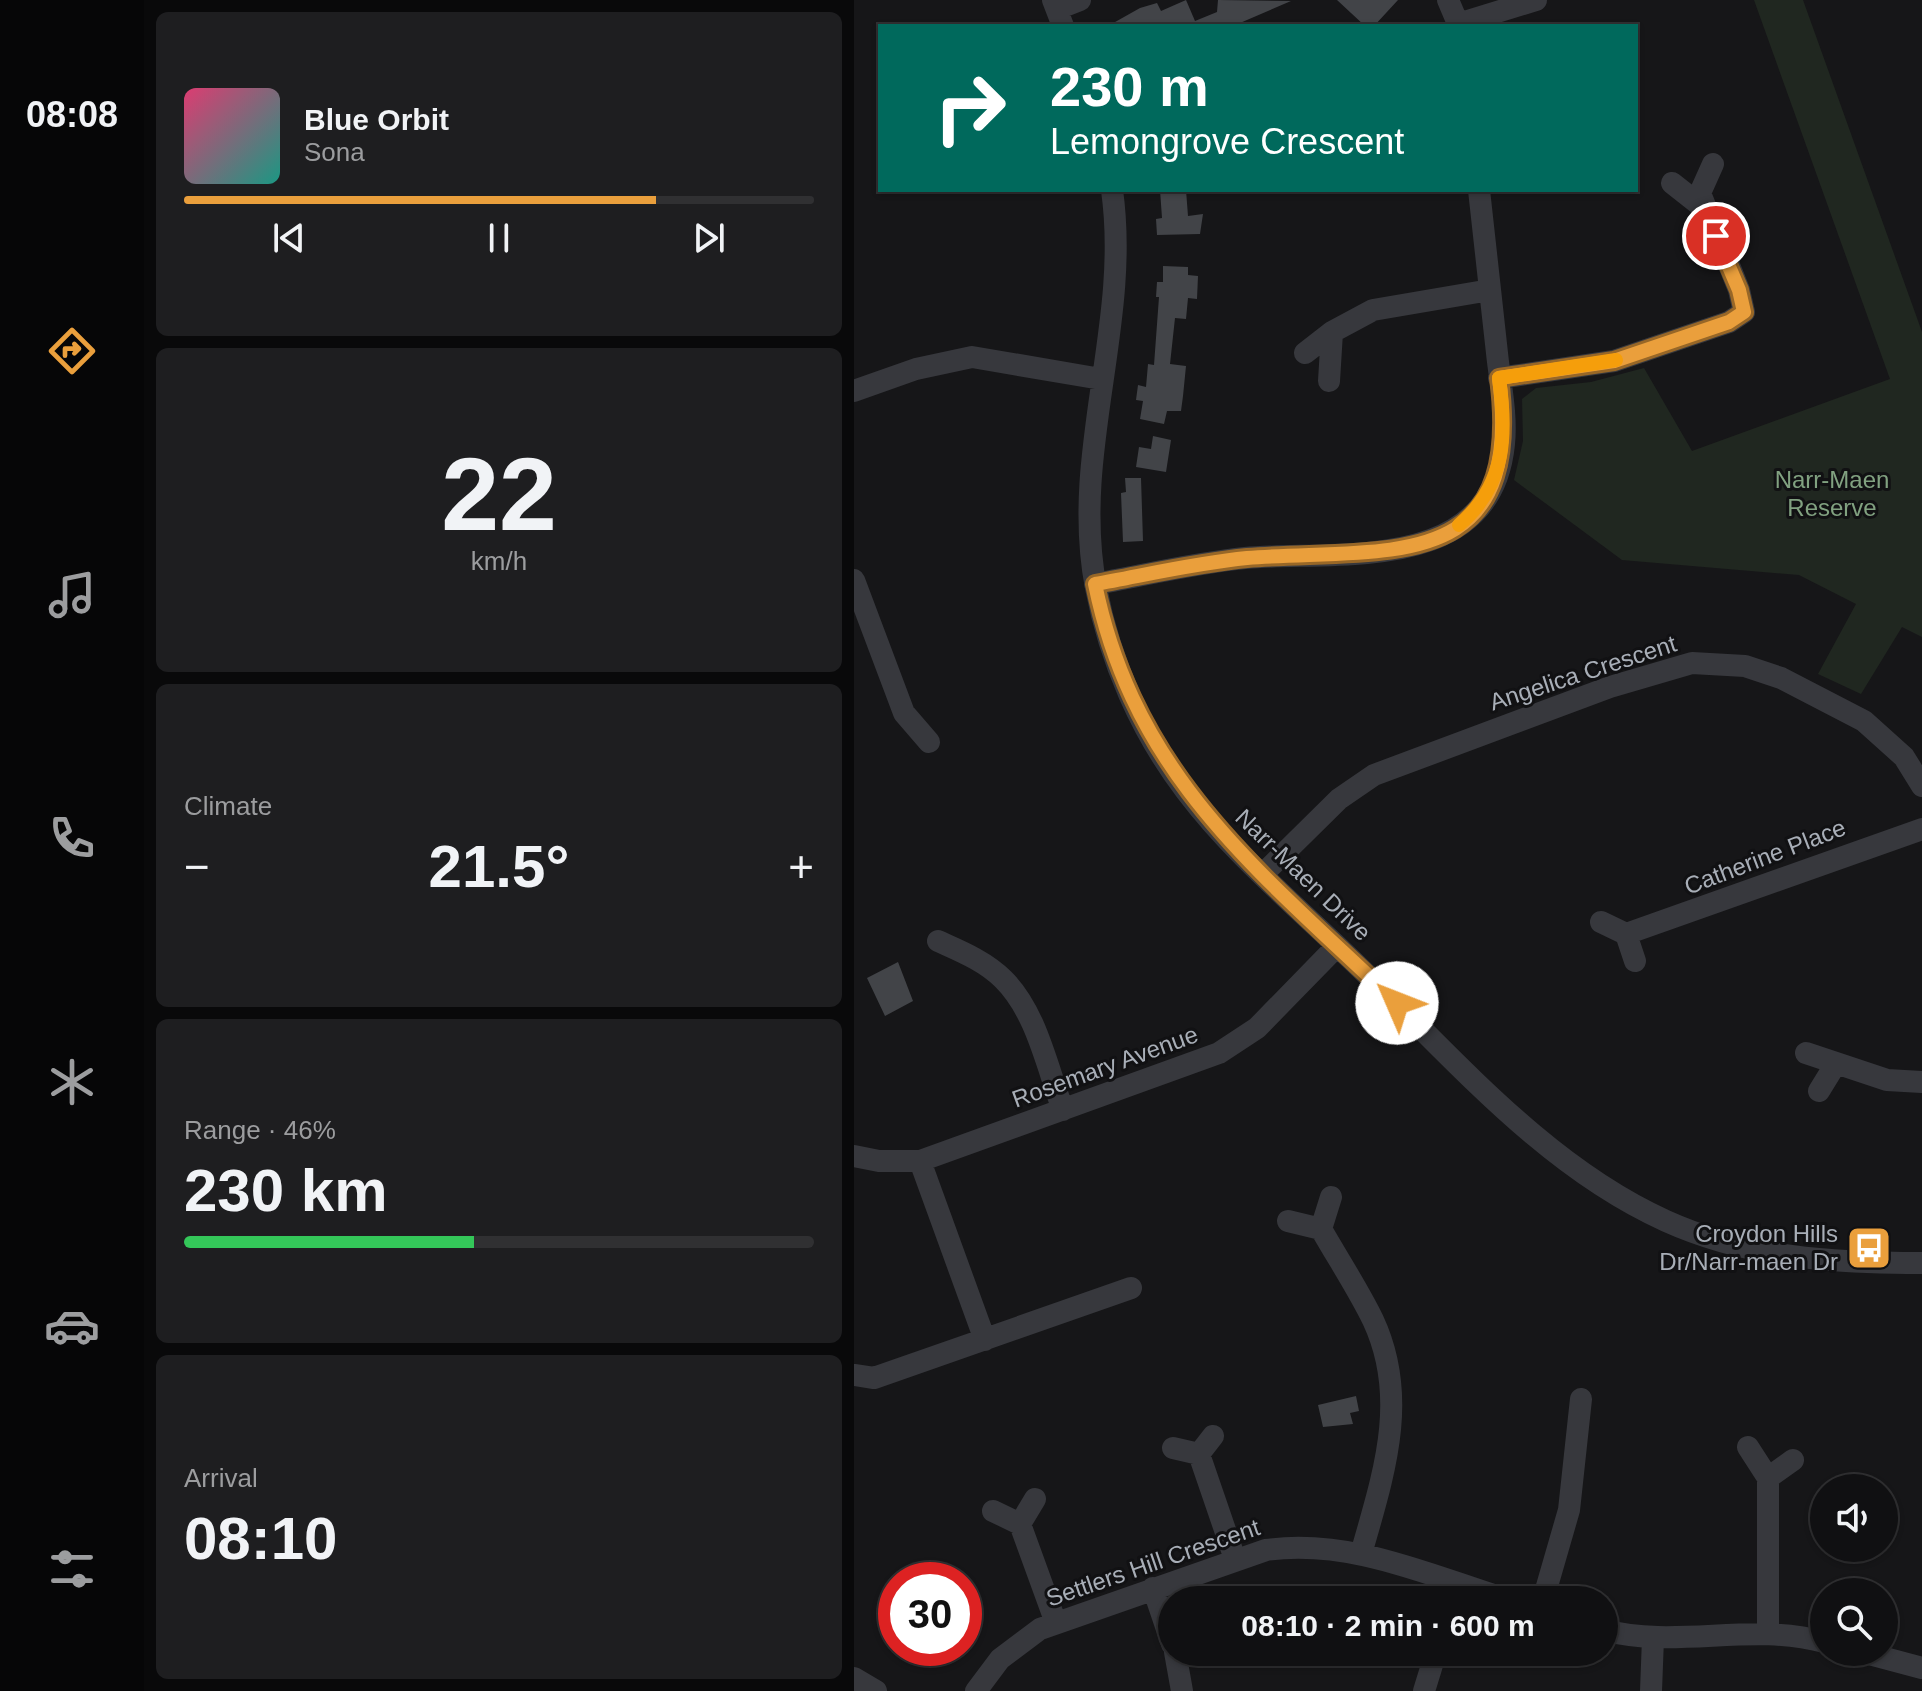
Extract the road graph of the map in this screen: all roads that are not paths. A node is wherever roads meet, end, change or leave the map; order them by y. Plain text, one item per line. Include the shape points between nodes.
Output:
1 (1080, 0) edge
2 (1448, 0) edge
3 (1536, 0) edge
4 (1058, 12) edge
5 (1459, 24) edge
6 (1462, 24) edge
7 (1713, 164) dead end
8 (1672, 183) dead end
9 (1112, 192) edge
10 (1479, 192) edge
11 (1705, 209) junction
12 (1490, 290) junction
13 (1332, 332) junction
14 (1305, 353) dead end
15 (1499, 378) junction
16 (1101, 379) junction
17 (1329, 381) dead end
18 (854, 391) edge
19 (854, 580) edge
20 (1095, 584) junction
21 (929, 742) dead end
22 (1922, 786) edge
23 (1922, 829) edge
24 (1263, 874) junction
25 (1601, 922) dead end
26 (1626, 934) junction
27 (938, 941) dead end
28 (1337, 946) junction
29 (1635, 961) dead end
30 (1806, 1053) dead end
31 (1835, 1065) junction
32 (1922, 1082) edge
33 (1819, 1091) dead end
34 (1063, 1110) junction
35 (854, 1156) edge
36 (920, 1161) junction
37 (1331, 1197) dead end
38 (1288, 1221) dead end
39 (1321, 1229) junction
40 (1922, 1263) edge
41 (1131, 1288) dead end
42 (985, 1340) junction
43 (854, 1375) edge
44 (1581, 1399) dead end
45 (1213, 1436) dead end
46 (1748, 1447) dead end
47 (1173, 1448) dead end
48 (1199, 1454) junction
49 (1793, 1460) dead end
50 (1768, 1478) junction
51 (1035, 1499) dead end
52 (993, 1511) dead end
53 (1020, 1524) junction
54 (1361, 1554) junction
55 (1235, 1559) junction
56 (1440, 1586) edge
57 (1547, 1586) edge
58 (1153, 1588) junction
59 (1158, 1603) edge
60 (1056, 1623) junction
61 (1618, 1632) edge
62 (1768, 1634) junction
63 (1653, 1638) junction
64 (1810, 1640) edge
65 (1898, 1662) edge
66 (1178, 1666) edge
67 (1432, 1666) edge
68 (1922, 1668) edge
69 (854, 1678) edge
70 (876, 1691) edge
71 (976, 1691) edge
72 (1182, 1691) edge
73 (1424, 1691) edge
74 (1651, 1691) edge

1 - 4 street
2 - 5 street
3 - 6 street
7 - 11 street via 1700,193
8 - 11 street
9 - 16 street, Narr-Maen Drive via 1117,280
10 - 12 street
11 - 15 street via 1744,312 1729,322 1614,361
12 - 13 street via 1373,310
12 - 15 street
13 - 14 street
13 - 17 street
15 - 20 street via 1505,431 1500,464 1477,508 1443,536 1373,554 1217,562
16 - 18 street via 972,357
16 - 20 street, Narr-Maen Drive via 1088,488
19 - 21 street via 904,713
20 - 24 street, Narr-Maen Drive via 1123,678 1155,743 1206,816
22 - 24 street, Angelica Crescent via 1897,749 1864,721 1781,678 1745,666 1692,663 1610,687 1374,775 1339,799
23 - 26 street, Catherine Place
24 - 28 street, Narr-Maen Drive
25 - 26 street
26 - 29 street
27 - 34 street via 985,965 1010,987 1027,1015
28 - 34 street, Rosemary Avenue via 1257,1028 1233,1045
28 - 40 street, Narr-Maen Drive via 1542,1142 1641,1209 1696,1233 1766,1253 1815,1261
30 - 31 street
31 - 32 street via 1887,1080
31 - 33 street
34 - 36 street, Rosemary Avenue
35 - 36 street, Rosemary Avenue
36 - 42 street
37 - 39 street
38 - 39 street
39 - 54 street via 1373,1320 1391,1383 1391,1442
41 - 42 street
42 - 43 street via 874,1378
44 - 57 street via 1569,1510
45 - 48 street
46 - 50 street
47 - 48 street
48 - 55 street
49 - 50 street
50 - 62 street
51 - 53 street
52 - 53 street
53 - 60 street
54 - 55 street, Settlers Hill Crescent via 1303,1547
54 - 56 street, Settlers Hill Crescent
55 - 58 street, Settlers Hill Crescent
58 - 59 street
58 - 60 street, Settlers Hill Crescent
60 - 71 street, Settlers Hill Crescent via 1012,1648
61 - 63 street
62 - 63 street
62 - 64 street
63 - 74 street
65 - 68 street
66 - 72 street
67 - 73 street
69 - 70 street

